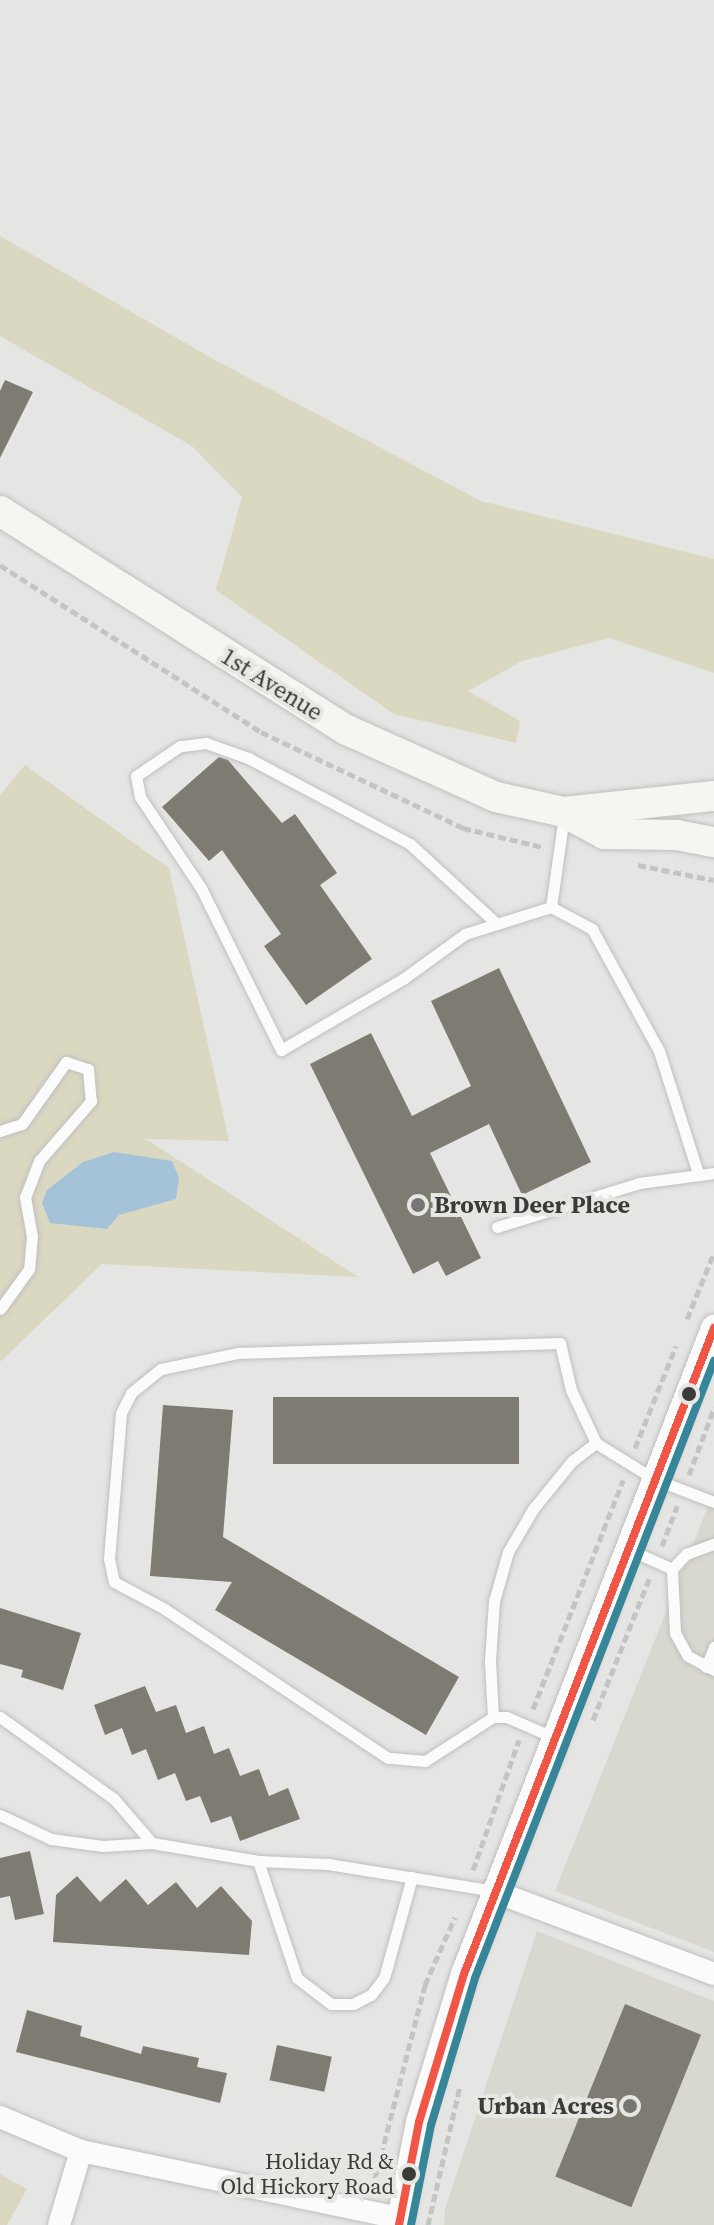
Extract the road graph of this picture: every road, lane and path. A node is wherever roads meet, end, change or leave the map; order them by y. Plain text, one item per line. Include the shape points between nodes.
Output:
1 (0, 511) edge
2 (714, 796) edge
3 (564, 812) junction
4 (714, 842) edge
5 (551, 907) junction
6 (497, 924) junction
7 (0, 1131) edge
8 (698, 1173) junction
9 (714, 1173) edge
10 (497, 1227) dead end
11 (0, 1309) edge
12 (714, 1328) edge
13 (714, 1408) edge
14 (596, 1443) junction
15 (654, 1479) junction
16 (683, 1491) junction
17 (714, 1502) edge
18 (714, 1544) edge
19 (627, 1549) junction
20 (656, 1562) junction
21 (672, 1569) junction
22 (714, 1647) edge
23 (710, 1669) edge
24 (0, 1717) edge
25 (493, 1717) junction
26 (588, 1733) dead end
27 (555, 1738) junction
28 (0, 1815) edge
29 (152, 1843) junction
30 (258, 1861) junction
31 (412, 1877) junction
32 (496, 1892) junction
33 (714, 1974) edge
34 (462, 2076) dead end
35 (0, 2117) edge
36 (81, 2151) junction
37 (399, 2221) edge
38 (59, 2225) edge
39 (428, 2225) edge

1 - 3 main road, 1st Avenue via 347,730 496,797
2 - 3 main road, 1st Avenue
3 - 4 main road, 1st Avenue via 604,834 677,835
3 - 5 lane
5 - 6 lane
5 - 8 lane via 592,929 659,1051
6 - 6 lane via 410,844 248,758 206,743 180,746 136,776 140,797 201,888 281,1050 403,979 465,934
7 - 11 lane via 22,1124 66,1062 88,1069 91,1101 39,1161 25,1197 32,1236 29,1269
8 - 9 lane
8 - 10 lane via 639,1183
12 - 15 street
13 - 16 path
14 - 15 lane
14 - 25 lane via 572,1461 533,1509 508,1552 494,1601
14 - 25 lane via 571,1390 560,1343 238,1353 161,1369 131,1393 121,1413 109,1559 114,1582 163,1608 388,1758 425,1761
15 - 16 lane
15 - 19 street
16 - 17 lane
16 - 20 path
18 - 21 lane via 686,1554
19 - 20 lane
19 - 27 street
20 - 21 lane
20 - 26 path
21 - 23 lane via 675,1633 688,1656
22 - 23 lane
24 - 29 lane via 114,1799
25 - 27 lane via 507,1717
27 - 32 street
28 - 29 lane via 51,1839 103,1846
29 - 30 lane
30 - 31 lane via 328,1864
30 - 31 lane via 297,1978 331,2004 353,2004 371,1995 384,1978
31 - 32 lane
32 - 33 street
32 - 37 street via 439,2047
34 - 39 path
35 - 36 street
36 - 37 street
36 - 38 street

